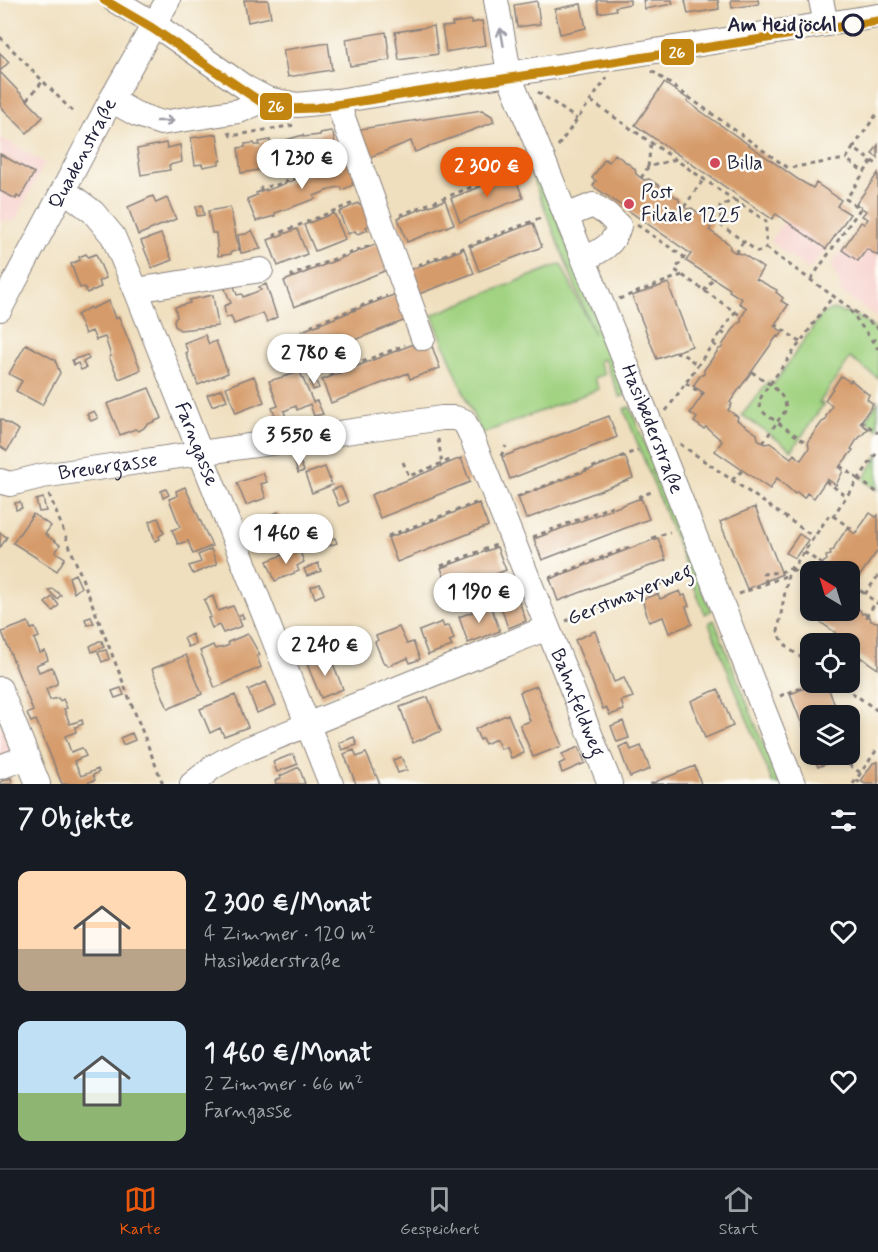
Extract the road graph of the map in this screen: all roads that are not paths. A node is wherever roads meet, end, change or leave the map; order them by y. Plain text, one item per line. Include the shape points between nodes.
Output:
1 (114, 0) edge
2 (168, 0) edge
3 (496, 0) edge
4 (821, 0) edge
5 (878, 16) edge
6 (154, 24) junction
7 (826, 24) junction
8 (508, 74) junction
9 (267, 99) junction
10 (111, 100) junction
11 (337, 101) junction
12 (64, 190) junction
13 (566, 216) junction
14 (584, 259) junction
15 (261, 270) dead end
16 (136, 290) junction
17 (0, 308) edge
18 (410, 344) road end
19 (464, 421) joint
20 (199, 453) junction
21 (0, 481) edge
22 (547, 628) junction
23 (0, 689) edge
24 (307, 723) junction
25 (27, 757) junction
26 (0, 767) edge
27 (38, 784) edge
28 (192, 784) edge
29 (331, 784) edge
30 (610, 784) edge
31 (793, 784) edge

1 - 6 street
2 - 6 street, Quadenstraße
8 -> 3 street, Hasibederstraße
4 - 7 street
5 - 7 street
6 - 9 street
6 - 10 street, Quadenstraße
7 - 8 street
8 - 11 street
8 - 13 street, Hasibederstraße
10 -> 9 street via 161,123 239,111
9 - 11 street via 297,105
10 - 12 street, Quadenstraße
11 - 18 street via 384,230 412,272
12 - 16 street, Farngasse via 93,212 113,236
12 - 17 street, Quadenstraße
13 - 14 street, Hasibederstraße
13 - 14 street via 592,205 619,226 615,238 604,249
14 - 31 street, Hasibederstraße
15 - 16 street
16 - 20 street, Farngasse
19 - 20 street, Breuergasse via 435,419
19 - 22 street, Bahnfeldweg
20 - 21 street, Breuergasse via 10,484
20 - 24 street, Farngasse
22 - 24 street, Gerstmayerweg
22 - 30 street, Bahnfeldweg
23 - 25 street
24 - 28 street, Gerstmayerweg via 240,752
24 - 29 street, Farngasse
25 - 26 street
25 - 27 street

